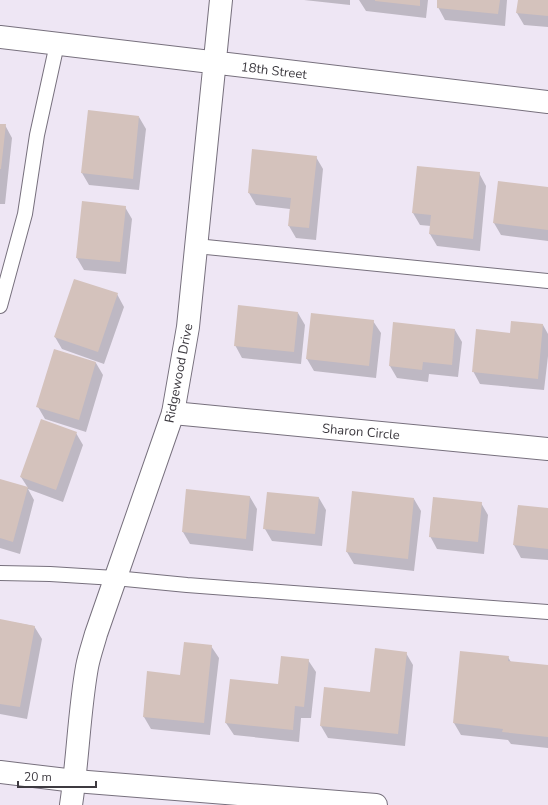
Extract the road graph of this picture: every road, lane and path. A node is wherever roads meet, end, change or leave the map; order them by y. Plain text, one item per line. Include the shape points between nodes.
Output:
1 (221, 0) edge
2 (0, 37) edge
3 (57, 44) junction
4 (214, 63) junction
5 (548, 102) edge
6 (196, 246) junction
7 (548, 281) edge
8 (0, 306) edge
9 (174, 413) junction
10 (548, 449) edge
11 (0, 574) edge
12 (116, 578) junction
13 (548, 612) edge
14 (0, 772) edge
15 (75, 781) junction
16 (71, 805) edge
17 (376, 805) edge

1 - 4 street, Ridgewood Drive
2 - 3 street, 18th Street
3 - 4 street, 18th Street
3 - 8 lane via 37,135 24,214
4 - 5 street, 18th Street
4 - 6 street, Ridgewood Drive
6 - 7 lane
6 - 9 street, Ridgewood Drive via 188,327
9 - 10 street, Sharon Circle
9 - 12 street, Ridgewood Drive
11 - 12 lane
12 - 13 lane
12 - 15 street, Ridgewood Drive via 87,665
14 - 15 street
15 - 16 street, Ridgewood Drive
15 - 17 street

